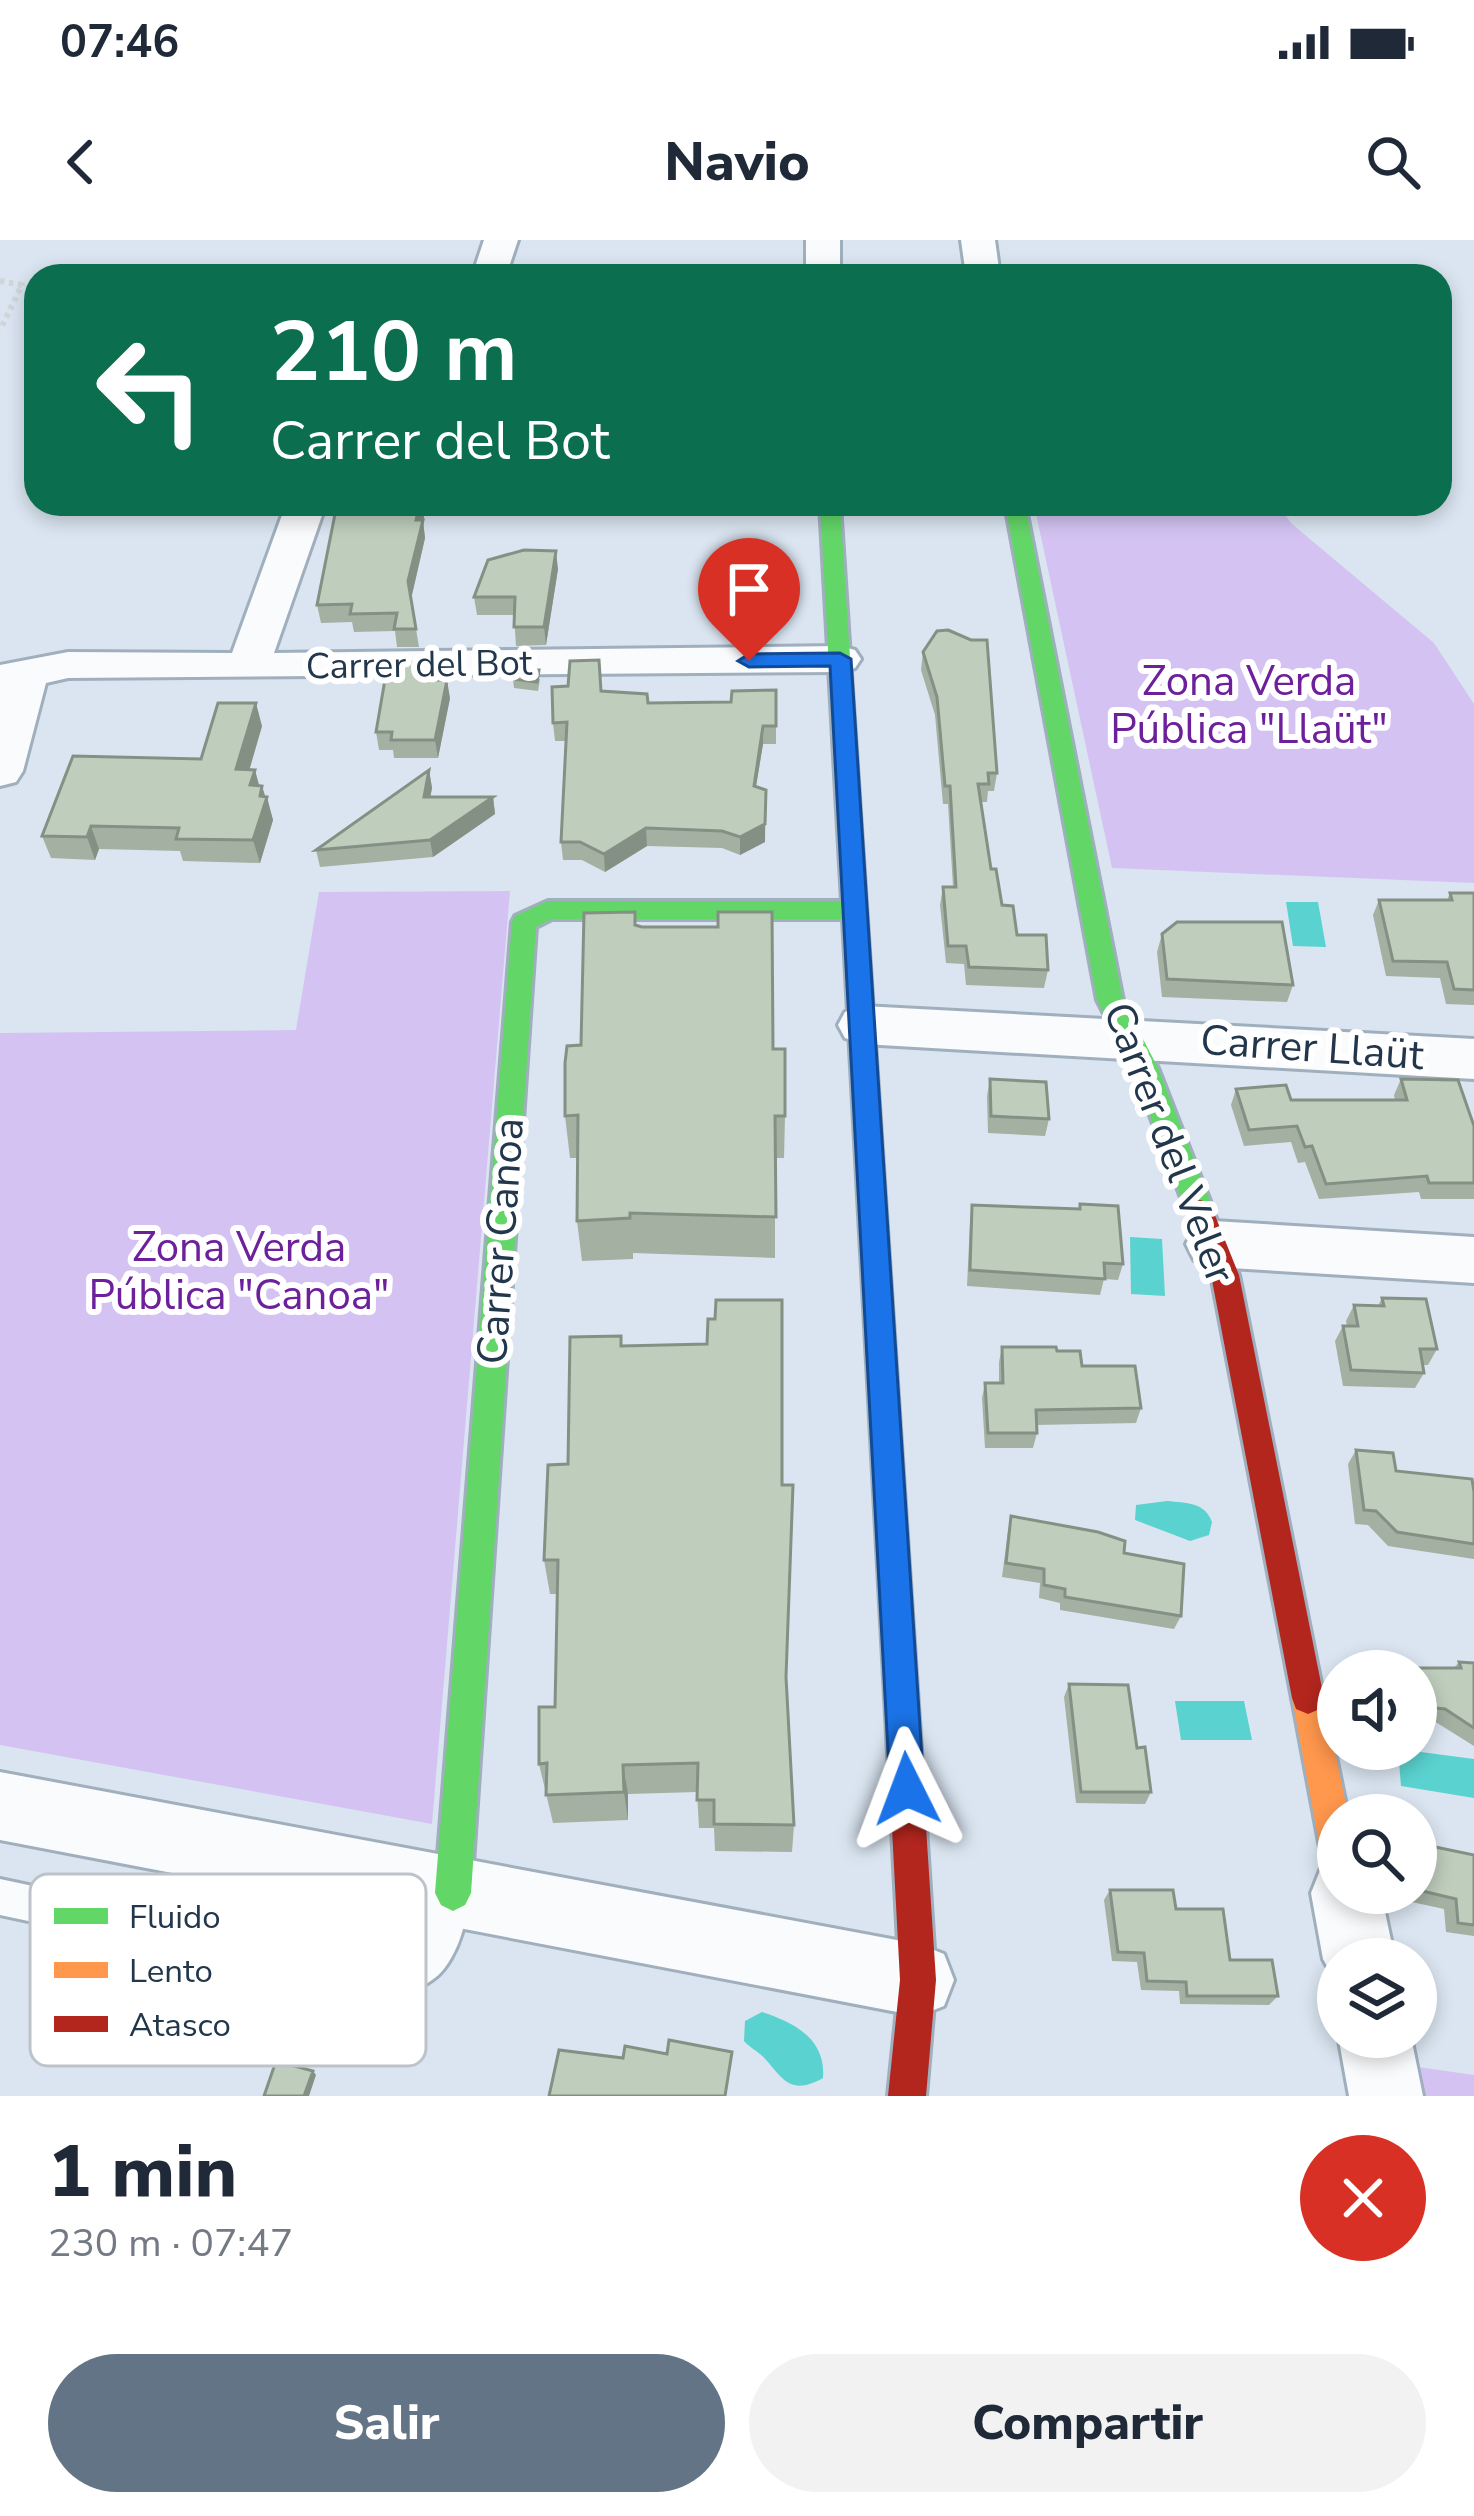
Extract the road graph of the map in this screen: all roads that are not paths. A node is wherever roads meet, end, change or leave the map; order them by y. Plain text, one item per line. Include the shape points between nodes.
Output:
1 (302, 516) edge
2 (831, 516) edge
3 (1017, 516) edge
4 (840, 659) junction
5 (248, 667) junction
6 (14, 678) edge
7 (0, 771) edge
8 (854, 910) junction
9 (863, 1025) junction
10 (1126, 1036) junction
11 (1474, 1059) edge
12 (1214, 1244) junction
13 (1474, 1260) edge
14 (1326, 1794) edge
15 (0, 1807) edge
16 (353, 1874) edge
17 (426, 1888) edge
18 (453, 1893) junction
19 (0, 1897) edge
20 (30, 1903) edge
21 (426, 1966) edge
22 (918, 1980) junction
23 (1379, 2058) edge
24 (907, 2096) edge
25 (1386, 2096) edge

1 - 5 street
2 - 4 street
3 - 10 street, Carrer del Veler via 1110,1000
4 - 5 street, Carrer del Bot
4 - 8 street
5 - 6 street, Carrer del Bot via 68,665
6 - 7 street via 18,727
8 - 9 street
8 - 18 street, Carrer Canoa via 548,910 524,922
9 - 10 street, Carrer Llaüt
9 - 22 street
10 - 11 street, Carrer Llaüt
10 - 12 street, Carrer del Veler
12 - 13 street
12 - 14 street, Carrer del Veler
15 - 16 street
17 - 18 street
18 - 21 lane
18 - 22 street
19 - 20 lane
22 - 24 street
23 - 25 street

